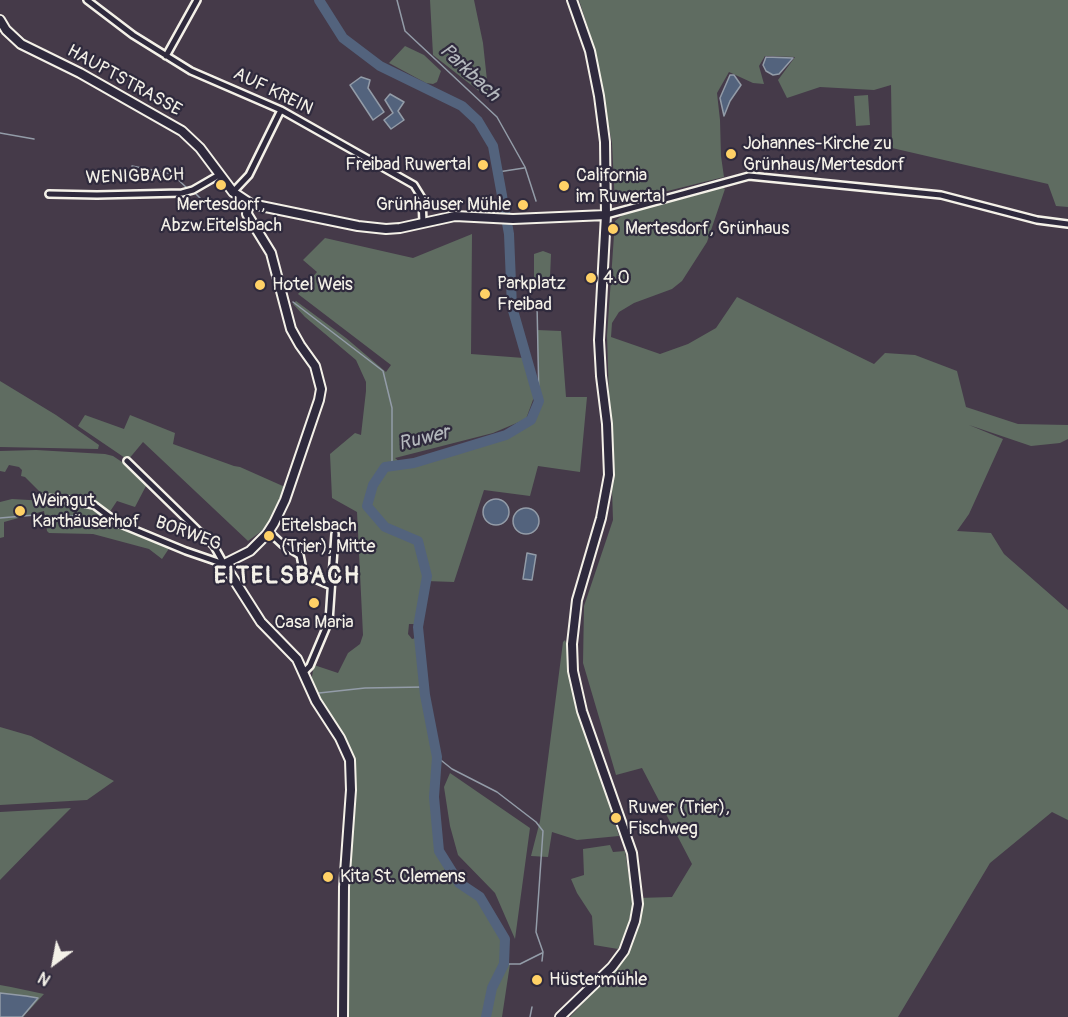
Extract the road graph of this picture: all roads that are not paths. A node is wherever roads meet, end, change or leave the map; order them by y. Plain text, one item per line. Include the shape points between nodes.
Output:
1 (87, 0) edge
2 (197, 0) edge
3 (572, 0) edge
4 (0, 20) edge
5 (166, 56) junction
6 (281, 110) junction
7 (219, 175) junction
8 (233, 192) junction
9 (49, 194) dead end
10 (248, 203) junction
11 (606, 215) junction
12 (423, 224) junction
13 (1068, 224) edge
14 (127, 461) dead end
15 (41, 498) dead end
16 (269, 532) junction
17 (335, 534) dead end
18 (224, 564) junction
19 (331, 586) junction
20 (304, 672) junction
21 (344, 1017) edge
22 (560, 1017) edge

1 - 5 street, AUF KREIN
2 - 5 street
3 - 11 street via 590,51 601,111
4 - 7 street, HAUPTSTRASSE via 26,47 182,130
5 - 6 street, AUF KREIN
6 - 8 street via 249,175
6 - 12 street, AUF KREIN via 414,185 422,198
7 - 8 street, HAUPTSTRASSE
7 - 9 street, WENIGBACH via 182,193
8 - 10 street, HAUPTSTRASSE
10 - 12 street, HAUPTSTRASSE via 370,228
10 - 16 street via 247,213 271,254 293,334 315,366 321,388 285,500
11 - 12 street, HAUPTSTRASSE via 513,219 455,216
11 - 13 street via 749,176 941,195 1037,220
11 - 22 street via 599,340 609,475 601,519 577,600 573,671 582,711 632,853 638,904 624,951
14 - 18 street via 214,546
15 - 18 street, BORWEG via 94,505 118,523
16 - 18 street via 249,551
16 - 19 street via 300,555 308,576
17 - 19 street
18 - 20 street via 261,622 294,655
19 - 20 street via 329,621
20 - 21 street via 350,760

